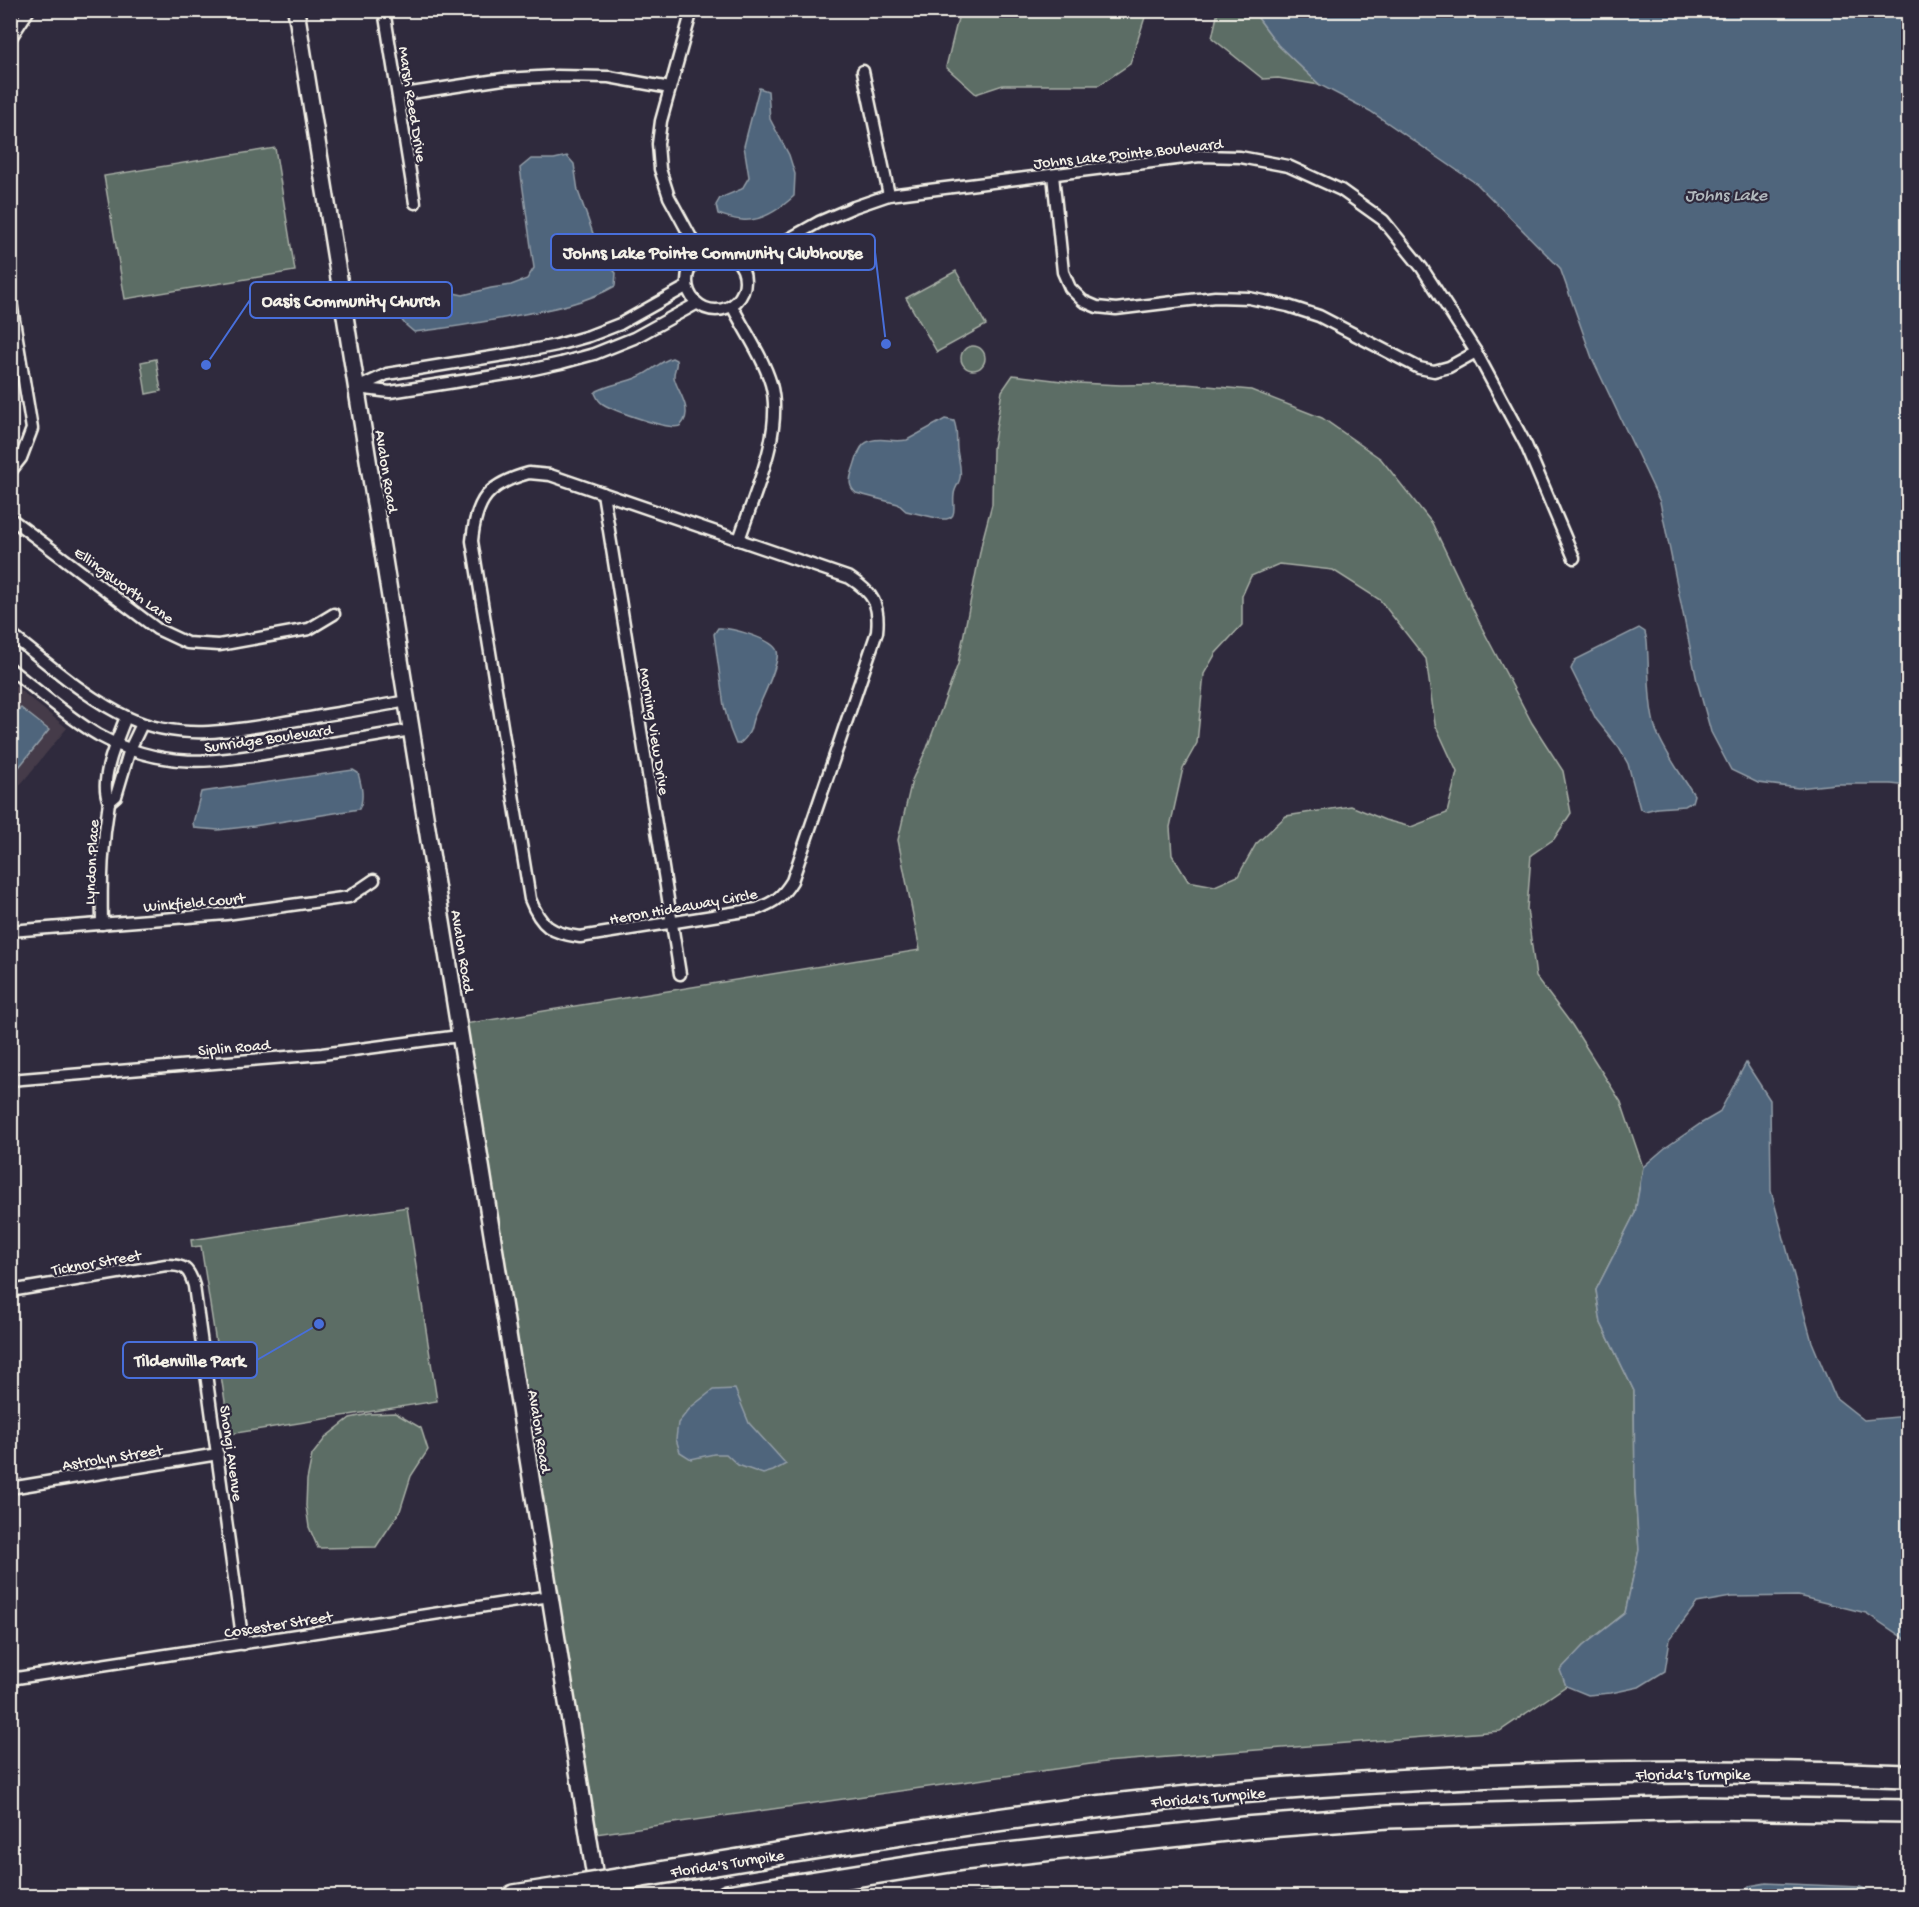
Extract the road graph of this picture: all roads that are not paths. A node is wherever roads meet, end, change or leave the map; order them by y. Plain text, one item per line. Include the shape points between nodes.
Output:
1 (29, 10) edge
2 (296, 10) edge
3 (384, 10) edge
4 (692, 10) edge
5 (10, 39) edge
6 (863, 71) dead end
7 (670, 88) junction
8 (398, 95) junction
9 (1053, 175) junction
10 (889, 195) junction
11 (415, 203) dead end
12 (701, 256) junction
13 (741, 266) junction
14 (686, 287) junction
15 (10, 296) edge
16 (696, 304) junction
17 (732, 306) junction
18 (1476, 352) junction
19 (517, 353) junction
20 (520, 372) junction
21 (357, 388) junction
22 (10, 472) edge
23 (603, 493) junction
24 (10, 518) edge
25 (739, 540) junction
26 (1574, 558) dead end
27 (334, 614) dead end
28 (10, 634) edge
29 (10, 669) edge
30 (406, 701) junction
31 (126, 717) junction
32 (142, 724) junction
33 (411, 730) junction
34 (116, 743) junction
35 (130, 749) junction
36 (109, 802) junction
37 (374, 880) dead end
38 (672, 922) junction
39 (102, 924) junction
40 (10, 932) edge
41 (680, 974) dead end
42 (459, 1036) junction
43 (10, 1080) edge
44 (186, 1269) joint
45 (10, 1291) edge
46 (218, 1454) junction
47 (10, 1488) edge
48 (549, 1596) junction
49 (243, 1644) junction
50 (10, 1679) edge
51 (1908, 1776) edge
52 (1908, 1812) edge
53 (514, 1896) edge
54 (598, 1896) edge
55 (727, 1896) edge

1 - 5 street
2 - 21 main road, Avalon Road
3 - 8 street, Marsh Reed Drive
4 - 7 street
6 - 10 street
7 - 8 street via 609,77 557,76 503,79
7 - 12 street via 658,144 660,169 669,197
8 - 11 street, Marsh Reed Drive
9 - 10 street, Johns Lake Pointe Boulevard
9 - 18 street, Johns Lake Pointe Boulevard via 1200,156 1239,157 1288,166 1341,190 1383,220 1422,268
9 - 18 street via 1063,272 1070,288 1083,302 1116,309 1215,297 1249,298 1319,316 1419,368 1434,371 1449,367
10 - 13 street, Johns Lake Pointe Boulevard via 819,222
12 - 13 street via 720,252 732,256
12 - 14 street via 687,274
13 - 17 street via 745,288
14 - 16 street
14 - 19 street via 620,324 557,345
15 - 22 street via 32,429 21,458
16 - 17 street via 718,311
16 - 20 street via 634,338 594,354
17 - 25 street via 764,366 775,408 768,453
18 - 26 street, Johns Lake Pointe Boulevard via 1526,445
19 - 20 street
19 - 21 street via 387,374
20 - 21 street via 390,392
21 - 30 main road, Avalon Road
23 - 25 street, Heron Hideaway Circle
23 - 38 street, Morning View Drive
23 - 38 street, Heron Hideaway Circle via 550,475 530,473 508,479 492,490 480,504 474,522 472,541 479,588 530,899 537,915 546,927 562,935 580,937
24 - 27 street, Ellingsworth Lane via 157,628 187,643 219,645 309,630
25 - 38 street, Heron Hideaway Circle via 850,578 865,588 875,602 879,615 877,632 792,881 783,894 757,909
28 - 31 street, Sunridge Boulevard via 85,692
29 - 34 street, Sunridge Boulevard via 76,720
30 - 32 street, Sunridge Boulevard via 214,733 180,732
30 - 33 main road, Avalon Road
31 - 32 street, Sunridge Boulevard
31 - 34 street
32 - 35 street
33 - 35 street, Sunridge Boulevard via 222,761 179,761
33 - 42 main road, Avalon Road
34 - 35 street, Sunridge Boulevard
34 - 36 street via 107,774
35 - 36 street via 116,796
36 - 39 street, Lyndon Place via 101,868
37 - 39 street, Winkfield Court via 349,897 226,914
38 - 41 street, Morning View Drive
39 - 40 street, Winkfield Court
42 - 43 street, Siplin Road via 322,1054
42 - 48 main road, Avalon Road
44 - 45 street, Ticknor Street via 166,1265
44 - 46 street, Shongi Avenue via 194,1286
46 - 47 street, Astrolyn Street
46 - 49 street, Shongi Avenue
48 - 49 street, Coscester Street
48 - 54 main road, Avalon Road
49 - 50 street, Coscester Street
51 - 53 highway, Florida's Turnpike, bridge via 1563,1774 1241,1792 1004,1820
52 - 55 highway, Florida's Turnpike via 1701,1808 1388,1817 1233,1829 963,1859

